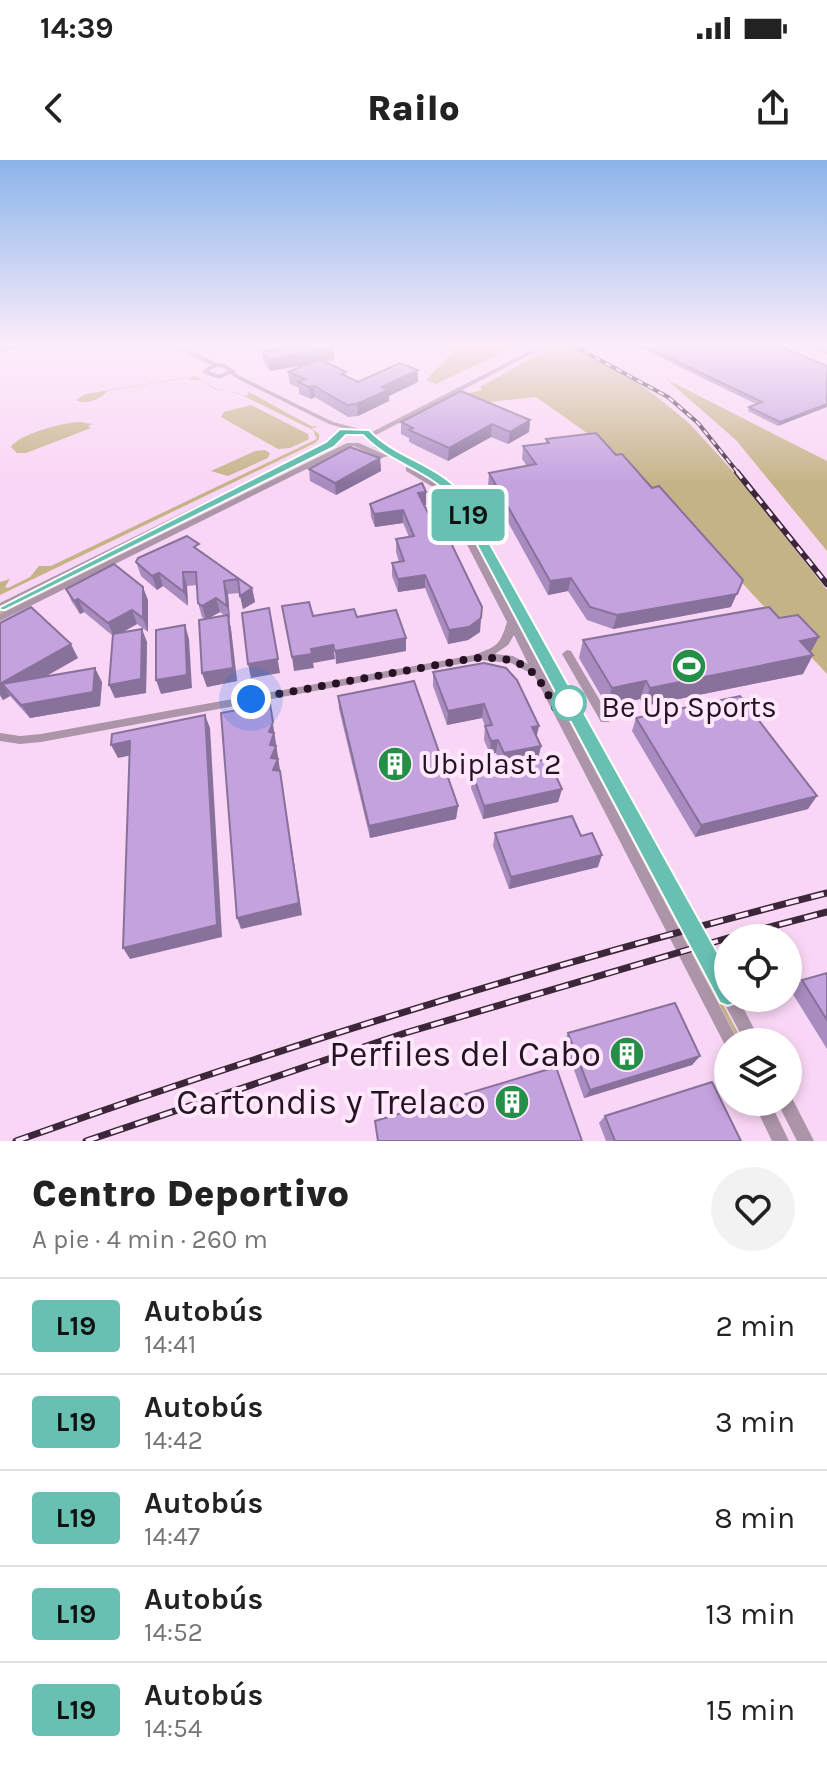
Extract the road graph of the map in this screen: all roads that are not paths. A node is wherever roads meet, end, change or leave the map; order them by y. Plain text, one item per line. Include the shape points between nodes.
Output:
1 (254, 392) edge
2 (268, 392) edge
3 (435, 392) edge
4 (455, 392) edge
5 (355, 430) junction
6 (369, 436) junction
7 (338, 438) junction
8 (353, 445) junction
9 (0, 607) edge
10 (0, 618) edge
11 (509, 618) junction
12 (567, 654) dead end
13 (475, 658) junction
14 (539, 676) junction
15 (605, 719) dead end
16 (0, 737) edge
17 (714, 968) edge
18 (724, 1028) edge
19 (768, 1116) edge
20 (793, 1116) edge
21 (781, 1141) edge
22 (806, 1141) edge

1 - 7 street
2 - 5 street
3 - 5 street
4 - 6 street
5 - 6 street
5 - 7 street
6 - 8 street
6 - 17 street via 378,446 439,477 456,494
7 - 8 street
7 - 9 street
8 - 10 street
8 - 11 street via 418,473 440,489
11 - 13 street via 506,642
11 - 14 street
12 - 15 street
13 - 14 street via 513,660
13 - 16 street via 41,738
14 - 18 street
19 - 21 street
20 - 22 street

